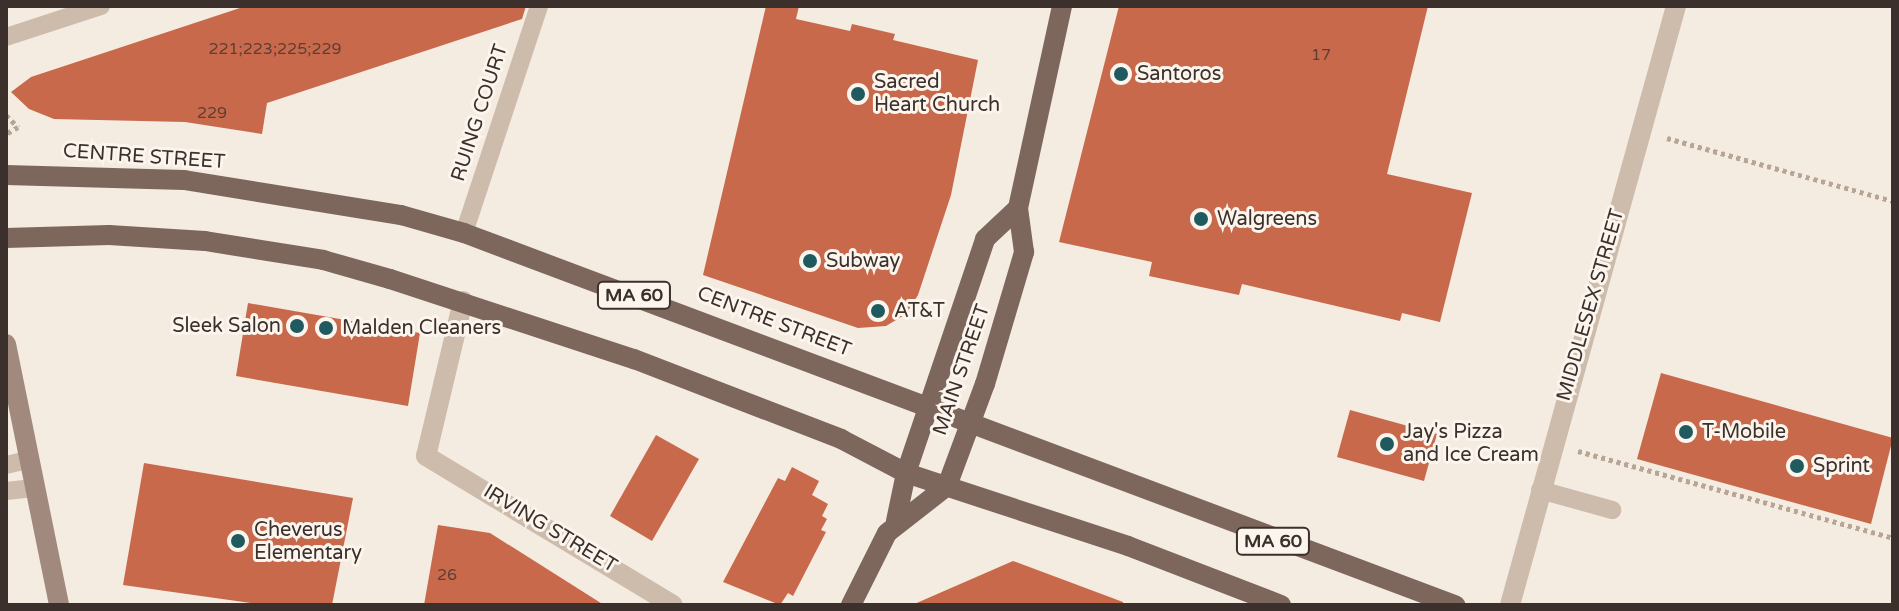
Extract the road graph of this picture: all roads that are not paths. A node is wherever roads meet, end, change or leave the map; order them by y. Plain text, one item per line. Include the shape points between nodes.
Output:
1 (101, 6) edge
2 (539, 6) edge
3 (1062, 6) edge
4 (1676, 6) edge
5 (6, 37) edge
6 (6, 175) edge
7 (1018, 208) junction
8 (464, 233) junction
9 (6, 238) edge
10 (463, 301) junction
11 (6, 344) edge
12 (929, 408) junction
13 (971, 425) junction
14 (28, 460) junction
15 (6, 465) edge
16 (906, 473) junction
17 (947, 486) junction
18 (34, 488) junction
19 (1540, 490) junction
20 (6, 491) edge
21 (1612, 510) dead end
22 (896, 521) junction
23 (59, 605) edge
24 (673, 605) edge
25 (851, 605) edge
26 (1278, 605) edge
27 (1455, 605) edge
28 (1510, 605) edge

1 - 5 lane
2 - 8 lane, RUING COURT
3 - 7 main road, MAIN STREET
4 - 19 street, MIDDLESEX STREET
6 - 8 main road, CENTRE STREET / MA 60 via 184,180 401,215
7 - 12 main road, MAIN STREET via 985,239
7 - 13 main road, MAIN STREET via 1024,252
8 - 12 main road, CENTRE STREET / MA 60
9 - 10 main road via 109,235 244,246 323,260
10 - 16 main road via 773,411
10 - 24 street, IRVING STREET via 426,456
11 - 14 main road
12 - 13 main road, CENTRE STREET / MA 60
12 - 16 main road, MAIN STREET
13 - 17 main road, MAIN STREET
13 - 27 main road, CENTRE STREET / MA 60
14 - 15 lane
14 - 18 main road
16 - 17 main road
16 - 22 main road, MAIN STREET
17 - 22 main road, MAIN STREET
17 - 26 main road via 1128,546
18 - 20 lane
18 - 23 main road
19 - 21 lane
19 - 28 street, MIDDLESEX STREET
22 - 25 main road, MAIN STREET

